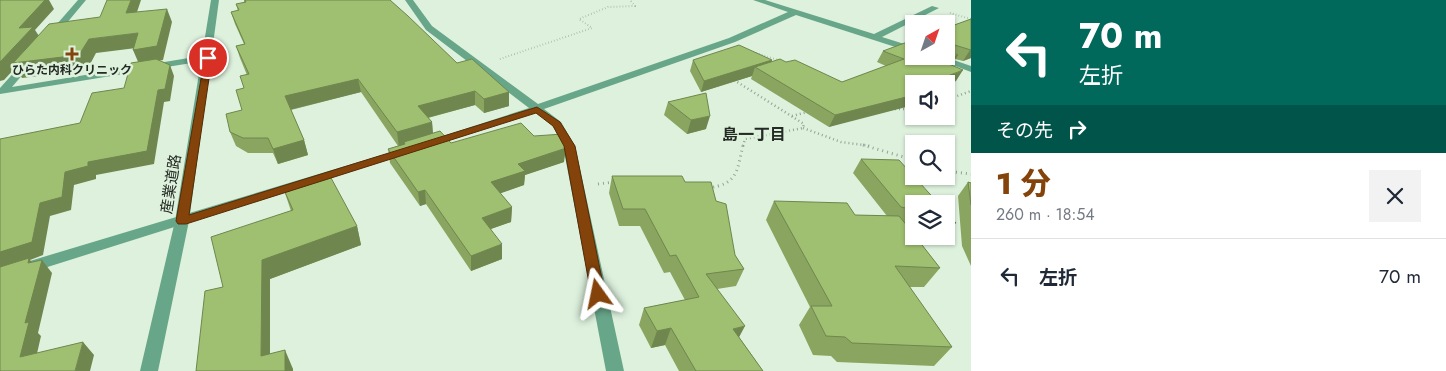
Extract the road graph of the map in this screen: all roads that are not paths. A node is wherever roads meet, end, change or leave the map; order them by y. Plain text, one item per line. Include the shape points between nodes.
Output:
1 (82, 0) edge
2 (215, 0) edge
3 (409, 0) edge
4 (757, 0) edge
5 (935, 8) dead end
6 (796, 12) junction
7 (876, 37) junction
8 (48, 40) edge
9 (905, 47) edge
10 (35, 54) edge
11 (208, 58) junction
12 (955, 64) edge
13 (971, 69) edge
14 (2, 92) edge
15 (537, 109) junction
16 (182, 221) junction
17 (0, 276) edge
18 (149, 371) edge
19 (615, 371) edge

1 - 8 street
2 - 11 street, 産業道路
3 - 15 street via 429,28
4 - 6 street
5 - 7 street
6 - 7 street
6 - 15 street via 725,43
7 - 9 street
10 - 14 street
11 - 14 street
11 - 16 street, 産業道路
12 - 13 street
15 - 16 street
15 - 19 street via 557,124 569,146
16 - 17 street
16 - 18 street, 産業道路

